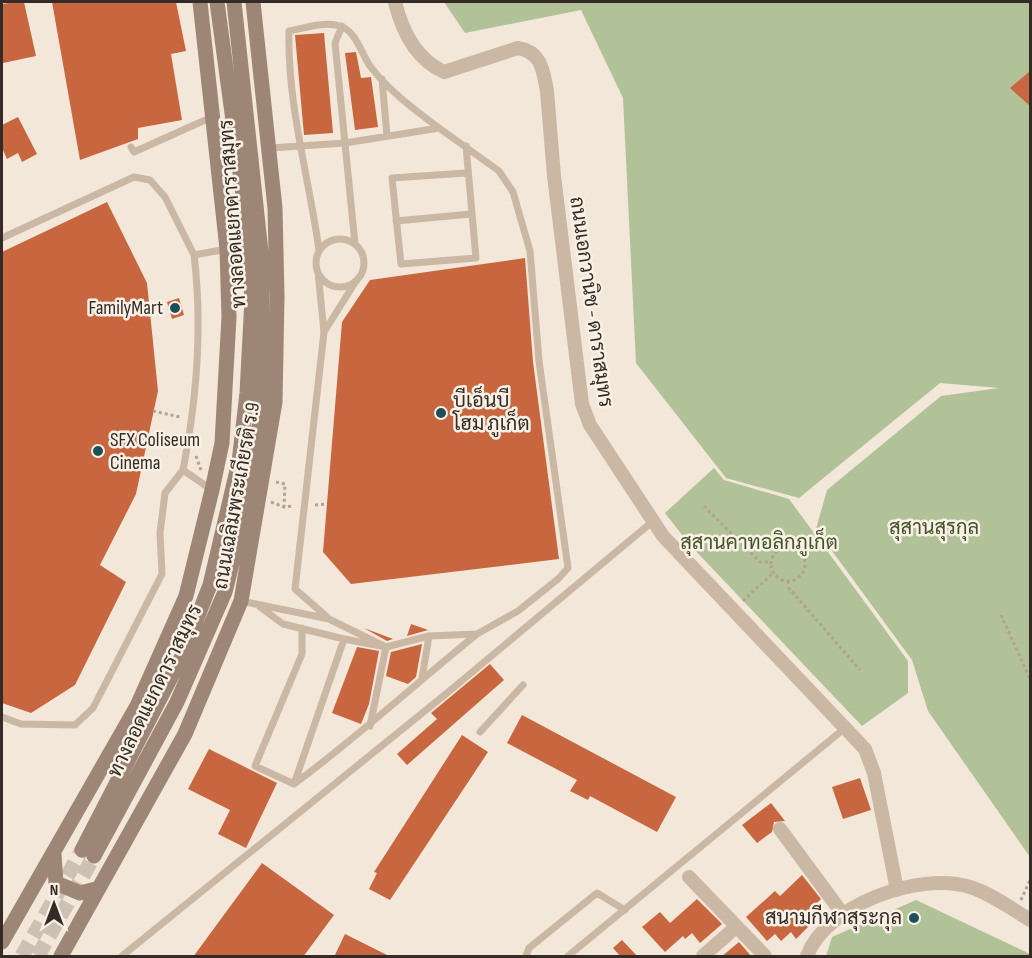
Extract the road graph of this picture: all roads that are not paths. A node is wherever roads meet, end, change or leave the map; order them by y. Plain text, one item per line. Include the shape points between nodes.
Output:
1 (200, 2) edge
2 (217, 2) edge
3 (234, 2) edge
4 (256, 2) edge
5 (395, 2) edge
6 (342, 26) junction
7 (382, 78) junction
8 (212, 117) junction
9 (439, 128) junction
10 (387, 136) junction
11 (345, 142) junction
12 (466, 146) junction
13 (131, 147) dead end
14 (300, 147) junction
15 (270, 148) junction
16 (466, 172) junction
17 (471, 214) junction
18 (396, 220) junction
19 (2, 238) edge
20 (355, 244) junction
21 (227, 249) junction
22 (319, 250) junction
23 (194, 255) junction
24 (318, 272) junction
25 (357, 280) junction
26 (324, 332) junction
27 (183, 470) junction
28 (212, 490) junction
29 (652, 522) junction
30 (248, 603) junction
31 (329, 619) junction
32 (302, 628) junction
33 (477, 634) junction
34 (429, 636) junction
35 (344, 639) junction
36 (386, 647) junction
37 (422, 678) junction
38 (523, 685) dead end
39 (2, 717) edge
40 (370, 726) junction
41 (845, 728) junction
42 (480, 732) dead end
43 (294, 784) junction
44 (780, 829) dead end
45 (54, 851) junction
46 (689, 877) dead end
47 (33, 888) junction
48 (96, 889) junction
49 (897, 890) junction
50 (625, 910) junction
51 (842, 913) junction
52 (1023, 915) edge
53 (736, 927) junction
54 (2, 936) edge
55 (2, 942) edge
56 (61, 957) edge
57 (122, 957) edge
58 (526, 957) edge
59 (568, 957) edge
60 (703, 957) edge
61 (765, 957) edge
62 (807, 957) edge

1 - 8 main road, ถนนเฉลิมพระเกียรติ ร.9
2 - 3 main road, ทางลอดแยกดาราสมุทร via 246,217 252,299 239,462 210,585 183,654 88,853 177,702 225,592 247,504 261,413 262,261
4 - 15 main road, ถนนเฉลิมพระเกียรติ ร.9
5 - 29 street, ถนนเอกวานิช - ดาราสมุทร via 406,36 426,62 444,72 518,48 528,50 542,65 582,404 590,425
6 - 7 lane
6 - 11 lane via 335,44
6 - 14 lane via 327,24 289,31
7 - 9 lane
7 - 10 lane
8 - 13 lane via 134,152
8 - 21 main road, ถนนเฉลิมพระเกียรติ ร.9
9 - 10 lane
9 - 12 lane
10 - 11 lane
11 - 14 lane
11 - 20 lane
12 - 16 lane
12 - 33 lane via 499,171 513,192 530,251 539,361 568,568 518,611
14 - 15 lane
14 - 22 lane via 307,167
15 - 30 main road, ถนนเฉลิมพระเกียรติ ร.9 via 277,296 275,402
16 - 17 lane
16 - 18 lane via 392,178
17 - 18 lane
17 - 18 lane via 476,258 401,264
19 - 23 lane via 134,177 150,180 165,197
20 - 22 lane via 332,240
20 - 25 lane via 364,265
21 - 23 lane
21 - 28 main road, ถนนเฉลิมพระเกียรติ ร.9 via 230,317 222,443
22 - 24 lane
23 - 27 lane via 200,358
24 - 25 lane via 336,287
24 - 26 lane
25 - 26 lane
26 - 31 lane via 295,589
27 - 28 lane
27 - 39 lane via 165,493 160,532 162,574 93,708 75,725 21,724
28 - 45 main road, ถนนเฉลิมพระเกียรติ ร.9 via 186,596 137,706
29 - 41 street, ถนนเอกวานิช - ดาราสมุทร
29 - 57 lane
30 - 31 lane
30 - 32 lane via 283,624
30 - 48 main road, ถนนเฉลิมพระเกียรติ ร.9 via 185,734
31 - 36 lane
32 - 35 lane
32 - 43 lane via 302,654 255,766
33 - 34 lane
33 - 37 lane
34 - 36 lane
34 - 37 lane
35 - 36 lane
35 - 43 lane
36 - 40 lane
37 - 40 lane
38 - 42 lane
40 - 43 lane
41 - 49 street, ถนนเอกวานิช - ดาราสมุทร via 865,749 874,773
41 - 50 lane
44 - 51 street
45 - 47 main road, ถนนเฉลิมพระเกียรติ ร.9
45 - 48 main road via 56,883 80,892
46 - 53 street
47 - 54 main road
47 - 55 main road, ถนนเฉลิมพระเกียรติ ร.9
48 - 56 main road, ถนนเฉลิมพระเกียรติ ร.9
49 - 51 street
49 - 52 street via 915,884 969,887
50 - 58 lane via 597,893 529,948
50 - 59 lane
51 - 62 street
53 - 60 street
53 - 61 street

